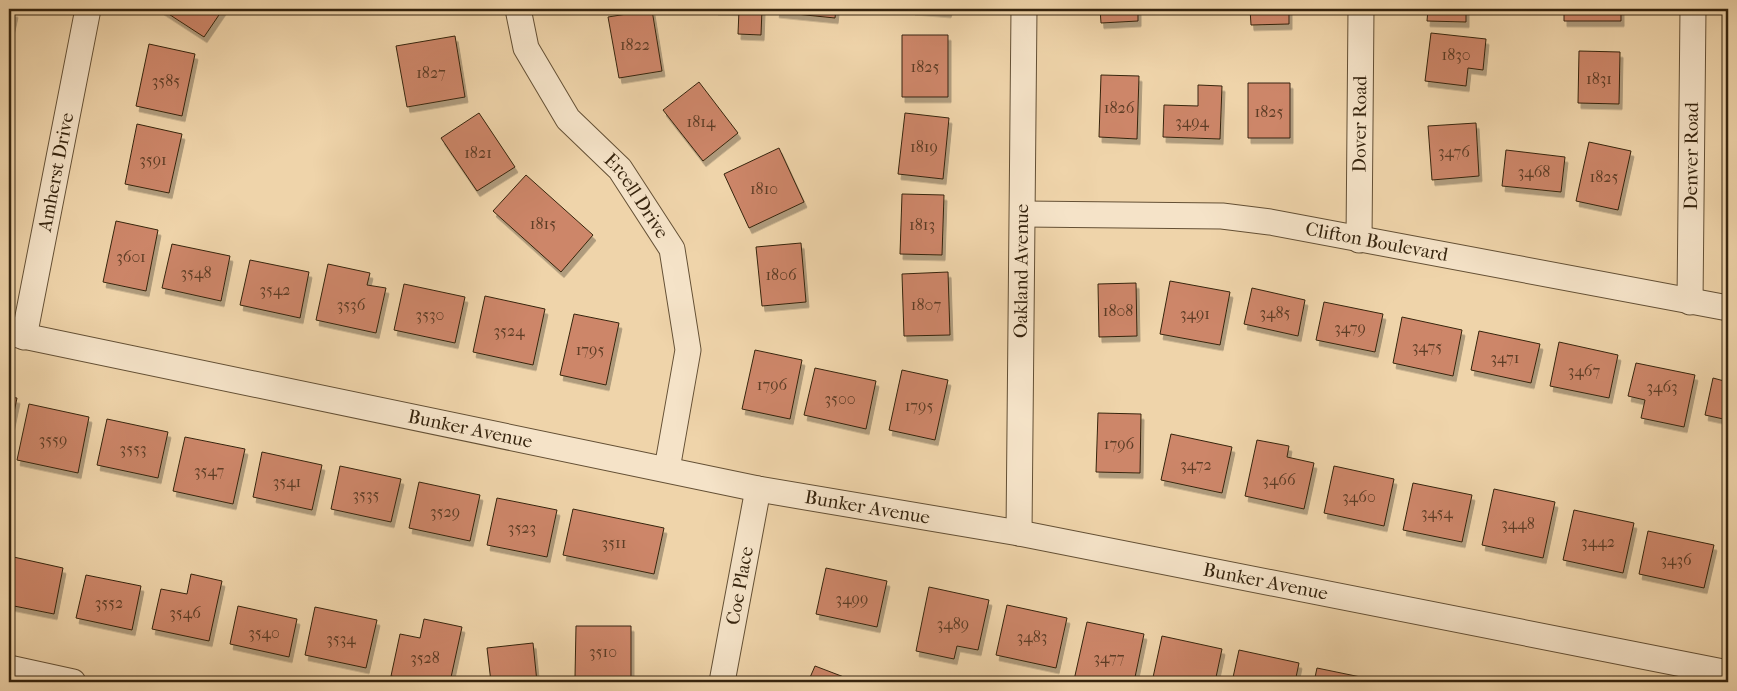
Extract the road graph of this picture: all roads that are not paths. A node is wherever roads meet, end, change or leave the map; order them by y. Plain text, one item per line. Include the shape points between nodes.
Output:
1 (88, 9) edge
2 (518, 9) edge
3 (1024, 9) edge
4 (1361, 9) edge
5 (1693, 9) edge
6 (1023, 214) junction
7 (1359, 240) junction
8 (1690, 302) junction
9 (1728, 308) edge
10 (16, 335) edge
11 (667, 469) junction
12 (758, 489) junction
13 (1019, 533) junction
14 (9, 668) edge
15 (1728, 673) edge
16 (73, 682) edge
17 (722, 682) edge

1 - 10 street, Amherst Drive
2 - 11 street, Ercell Drive via 526,48 568,119 620,169 672,249 688,350
3 - 6 street, Oakland Avenue
4 - 7 street, Dover Road
5 - 8 street, Denver Road
6 - 7 street, Clifton Boulevard via 1222,216
6 - 13 street, Oakland Avenue
7 - 8 street, Clifton Boulevard
8 - 9 street, Clifton Boulevard
10 - 11 street, Bunker Avenue
11 - 12 street, Bunker Avenue
12 - 13 street, Bunker Avenue
12 - 17 street, Coe Place
13 - 15 street, Bunker Avenue
14 - 16 street

